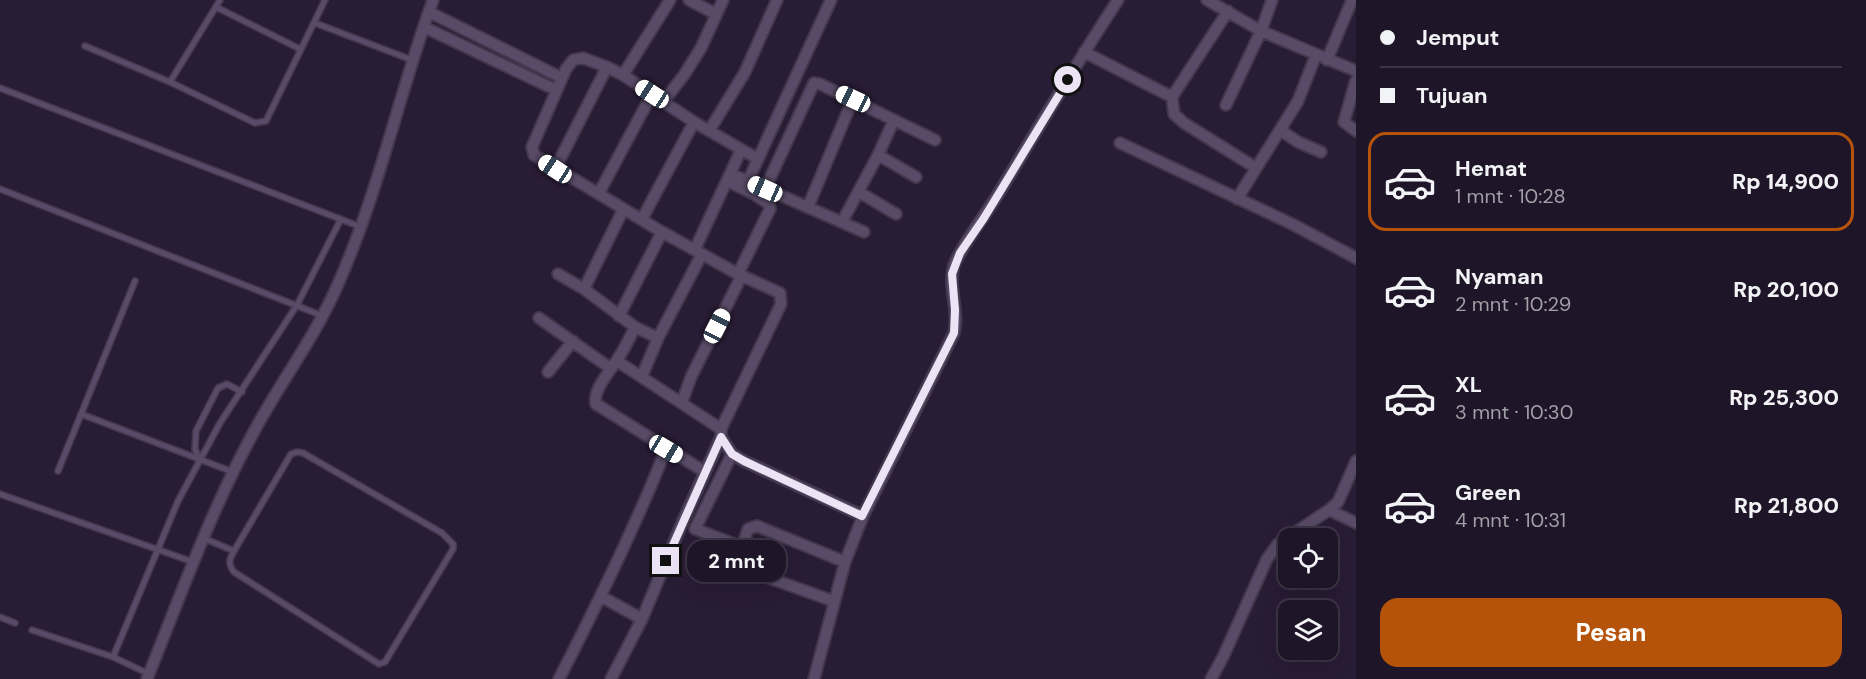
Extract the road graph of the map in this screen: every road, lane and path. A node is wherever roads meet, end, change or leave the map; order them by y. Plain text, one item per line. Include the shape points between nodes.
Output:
1 (220, 0) edge
2 (325, 0) edge
3 (433, 0) edge
4 (670, 0) edge
5 (689, 0) edge
6 (723, 0) edge
7 (777, 0) edge
8 (831, 0) edge
9 (1118, 0) edge
10 (1207, 0) edge
11 (1272, 0) edge
12 (1352, 0) edge
13 (216, 7) junction
14 (1228, 11) junction
15 (429, 12) junction
16 (716, 14) junction
17 (315, 23) junction
18 (424, 27) junction
19 (1261, 31) junction
20 (499, 45) junction
21 (85, 46) dead end
22 (300, 49) junction
23 (1084, 52) junction
24 (1322, 57) junction
25 (492, 58) junction
26 (412, 60) junction
27 (607, 68) junction
28 (1356, 71) edge
29 (623, 75) junction
30 (562, 78) junction
31 (1356, 80) edge
32 (170, 82) junction
33 (0, 88) edge
34 (556, 90) junction
35 (652, 94) junction
36 (1172, 96) junction
37 (853, 99) junction
38 (663, 102) junction
39 (1226, 105) dead end
40 (894, 120) junction
41 (694, 122) junction
42 (1280, 130) junction
43 (709, 131) junction
44 (1356, 131) edge
45 (934, 140) dead end
46 (1120, 143) dead end
47 (741, 150) junction
48 (1321, 152) dead end
49 (878, 155) junction
50 (758, 159) junction
51 (1256, 168) junction
52 (555, 169) junction
53 (728, 177) junction
54 (916, 177) dead end
55 (746, 185) junction
56 (0, 189) edge
57 (765, 189) junction
58 (859, 192) junction
59 (600, 193) junction
60 (1237, 199) junction
61 (808, 207) junction
62 (623, 210) junction
63 (897, 214) dead end
64 (341, 219) junction
65 (642, 219) junction
66 (842, 222) junction
67 (361, 227) junction
68 (662, 232) junction
69 (864, 232) dead end
70 (698, 252) junction
71 (1356, 258) edge
72 (558, 274) dead end
73 (740, 275) junction
74 (135, 280) dead end
75 (584, 289) junction
76 (297, 305) junction
77 (323, 316) junction
78 (619, 316) junction
79 (539, 318) dead end
80 (635, 327) junction
81 (658, 338) junction
82 (573, 341) junction
83 (613, 365) junction
84 (548, 372) dead end
85 (642, 376) junction
86 (242, 392) junction
87 (682, 402) junction
88 (81, 414) junction
89 (721, 433) junction
90 (666, 449) junction
91 (732, 454) junction
92 (200, 460) junction
93 (1356, 461) edge
94 (58, 471) dead end
95 (233, 472) junction
96 (705, 472) junction
97 (0, 494) edge
98 (1329, 510) junction
99 (862, 516) junction
100 (1356, 523) edge
101 (202, 538) junction
102 (742, 547) junction
103 (159, 551) junction
104 (234, 551) junction
105 (193, 562) junction
106 (845, 562) junction
107 (602, 597) junction
108 (833, 601) junction
109 (0, 617) edge
110 (642, 619) junction
111 (15, 623) dead end
112 (32, 630) dead end
113 (113, 657) junction
114 (148, 677) edge
115 (559, 679) edge
116 (611, 679) edge
117 (814, 679) edge
118 (1211, 679) edge

1 - 13 lane
2 - 17 lane
3 - 15 street
4 - 29 street
5 - 16 street
6 - 16 street
7 - 43 street via 745,72
8 - 50 street
9 - 23 street
10 - 14 street
11 - 19 street
12 - 24 street
13 - 22 lane
13 - 32 lane
14 - 19 street
14 - 36 street
15 - 18 street
15 - 20 street
16 - 38 street via 701,48
17 - 22 lane
17 - 26 lane
18 - 25 street
18 - 26 street
19 - 24 street
19 - 39 street
20 - 25 street
20 - 30 street
21 - 32 lane
22 - 32 lane via 266,121 261,123
23 - 36 street
23 - 99 street via 960,253 952,274 954,333
24 - 28 street
24 - 42 street
25 - 34 street
26 - 67 street
27 - 29 street
27 - 30 street via 578,58
27 - 52 street
29 - 35 street
30 - 34 street
31 - 44 street via 1344,122
33 - 64 lane
34 - 52 street via 532,147 534,155
35 - 38 street
35 - 59 street
36 - 51 street via 1174,114 1184,123
37 - 40 street
37 - 57 street via 820,84 812,85
37 - 61 street
38 - 41 street
40 - 45 street
40 - 49 street
41 - 43 street
41 - 65 street
42 - 48 street
42 - 51 street
43 - 47 street
46 - 60 street
47 - 50 street
47 - 53 street
49 - 54 street
49 - 58 street
50 - 55 street
51 - 60 street
52 - 59 street
53 - 55 street
53 - 70 street
55 - 57 street
55 - 73 street via 770,209
56 - 76 lane
57 - 61 street
58 - 63 street
58 - 66 street
59 - 62 street
60 - 71 street
61 - 66 street
62 - 65 street
62 - 75 street
64 - 67 lane
64 - 76 lane
65 - 68 street
66 - 69 street
67 - 77 street
68 - 70 street
68 - 78 street
70 - 73 street
70 - 81 street
72 - 75 street
73 - 87 street
73 - 89 street via 776,290 780,293 780,304
74 - 88 lane
75 - 78 street
76 - 77 lane
76 - 86 lane
77 - 95 street
78 - 80 street
79 - 82 street
80 - 81 street
80 - 83 street
81 - 85 street
82 - 83 street
82 - 84 street
83 - 85 street
83 - 90 street via 595,398 596,404
85 - 87 street
86 - 92 lane
86 - 92 lane via 226,384 218,388 196,431 195,449
87 - 89 street
88 - 92 lane
88 - 94 lane
89 - 91 street
89 - 96 street
90 - 96 street
90 - 107 street
91 - 99 street
91 - 102 street via 695,529
92 - 95 lane
92 - 103 lane via 178,501
93 - 98 street via 1338,502
95 - 101 street
96 - 110 street
97 - 103 lane
98 - 100 street
98 - 118 street via 1278,544 1267,559
99 - 106 street
101 - 104 lane
101 - 105 street
102 - 106 street via 748,529 757,526
102 - 108 street via 739,567
103 - 105 lane
103 - 113 lane
104 - 104 lane via 291,454 297,452 442,533 453,544 385,662 379,664 234,572 229,561
105 - 114 street
106 - 108 street
107 - 110 street
107 - 115 street
108 - 117 street
109 - 111 lane
110 - 116 street
112 - 113 lane
113 - 114 lane

